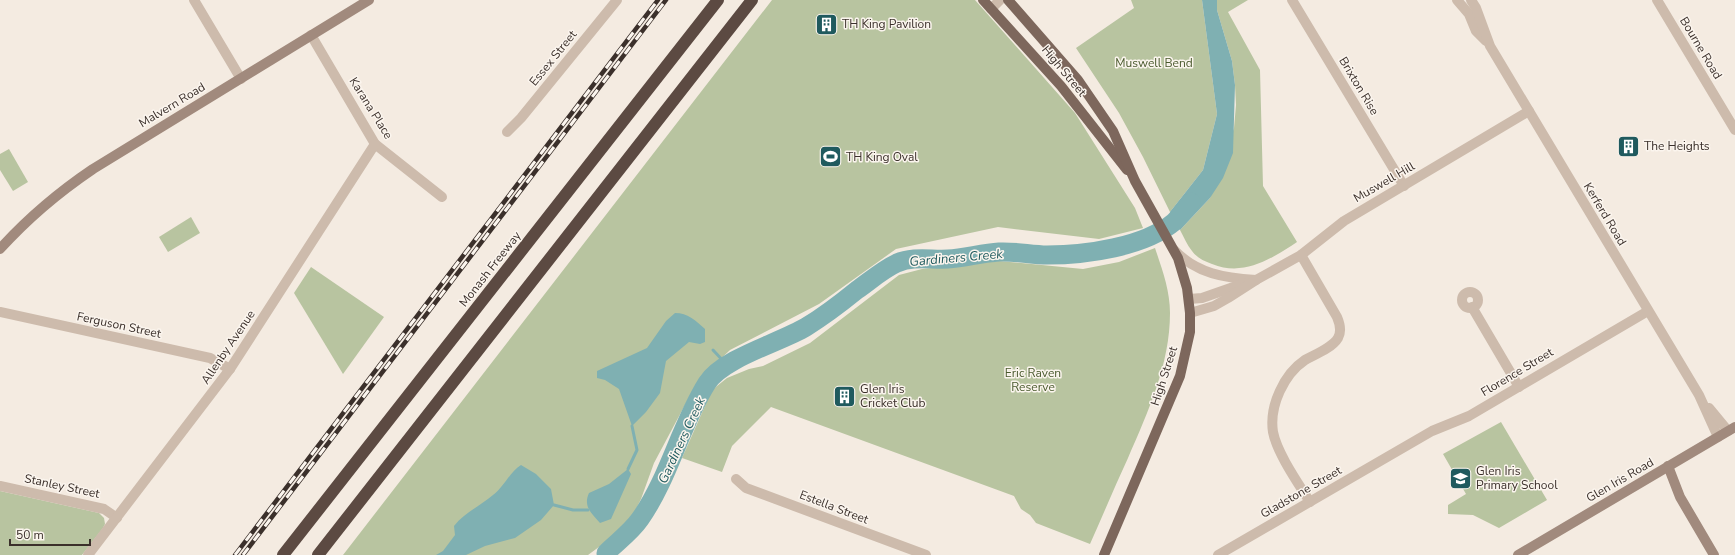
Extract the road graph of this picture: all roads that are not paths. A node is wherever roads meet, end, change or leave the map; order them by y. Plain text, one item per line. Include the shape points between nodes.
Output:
1 (194, 0) edge
2 (369, 0) edge
3 (617, 0) edge
4 (718, 0) edge
5 (752, 0) edge
6 (983, 0) edge
7 (1000, 0) edge
8 (1008, 0) edge
9 (1292, 0) edge
10 (1457, 0) edge
11 (1484, 0) edge
12 (1657, 0) edge
13 (1471, 5) edge
14 (992, 9) junction
15 (311, 35) junction
16 (240, 79) junction
17 (1529, 111) junction
18 (1735, 130) edge
19 (507, 132) dead end
20 (375, 144) junction
21 (1135, 181) junction
22 (1404, 186) junction
23 (442, 196) dead end
24 (1171, 245) junction
25 (0, 248) edge
26 (1300, 255) junction
27 (1256, 280) junction
28 (1188, 299) junction
29 (1472, 307) dead end
30 (1648, 311) junction
31 (0, 312) edge
32 (1190, 313) junction
33 (230, 369) junction
34 (1519, 387) junction
35 (1699, 395) junction
36 (1732, 429) edge
37 (1718, 437) junction
38 (1397, 451) joint
39 (1668, 466) junction
40 (1658, 472) junction
41 (736, 479) dead end
42 (0, 486) edge
43 (1680, 497) junction
44 (1310, 502) junction
45 (117, 518) junction
46 (88, 555) edge
47 (283, 555) edge
48 (318, 555) edge
49 (926, 555) edge
50 (1104, 555) edge
51 (1218, 555) edge
52 (1518, 555) edge
53 (1714, 555) edge

1 - 16 street
2 - 15 main road, Malvern Road
3 - 19 street, Essex Street
4 - 47 highway, Monash Freeway
5 - 48 highway
6 - 14 main road, High Street
7 - 14 street
8 - 21 main road, High Street via 1090,96 1121,146
9 - 22 street, Brixton Rise
10 - 13 street, Kerferd Road
11 - 13 street
12 - 18 street, Bourne Road
13 - 17 street, Kerferd Road via 1490,46
14 - 21 main road, High Street via 1061,86
15 - 16 main road, Malvern Road
15 - 20 street, Karana Place
16 - 25 main road, Malvern Road via 75,181 38,211
17 - 22 street, Muswell Hill
17 - 30 street, Kerferd Road
20 - 23 street, Karana Place
20 - 33 street, Allenby Avenue
21 - 24 main road, High Street
22 - 26 street, Muswell Hill via 1344,221
24 - 27 street via 1188,263 1212,274 1224,278
24 - 28 main road, High Street via 1183,273
26 - 27 street, Muswell Hill
26 - 44 street via 1338,317 1340,326 1335,342 1305,360 1290,375 1280,392 1274,410 1273,430 1278,448
27 - 28 street, Muswell Hill via 1202,298
27 - 32 street, Muswell Hill via 1214,306
28 - 32 main road, High Street
29 - 34 street
30 - 34 street, Florence Street
30 - 35 street, Kerferd Road
31 - 33 street, Ferguson Street via 210,358
32 - 50 main road, High Street via 1187,348 1180,376
33 - 45 street, Allenby Avenue
34 - 38 street, Florence Street via 1469,416 1432,431
35 - 36 street, Kerferd Road
35 - 37 street, Kerferd Road
36 - 37 main road, Glen Iris Road
37 - 39 main road, Glen Iris Road
38 - 44 street, Gladstone Street
39 - 40 main road, Glen Iris Road
39 - 43 main road
40 - 43 main road
40 - 52 main road, Glen Iris Road
41 - 49 street, Estella Street via 746,488
42 - 45 street, Stanley Street via 104,509
43 - 53 main road
44 - 51 street, Gladstone Street
45 - 46 street, Allenby Avenue

